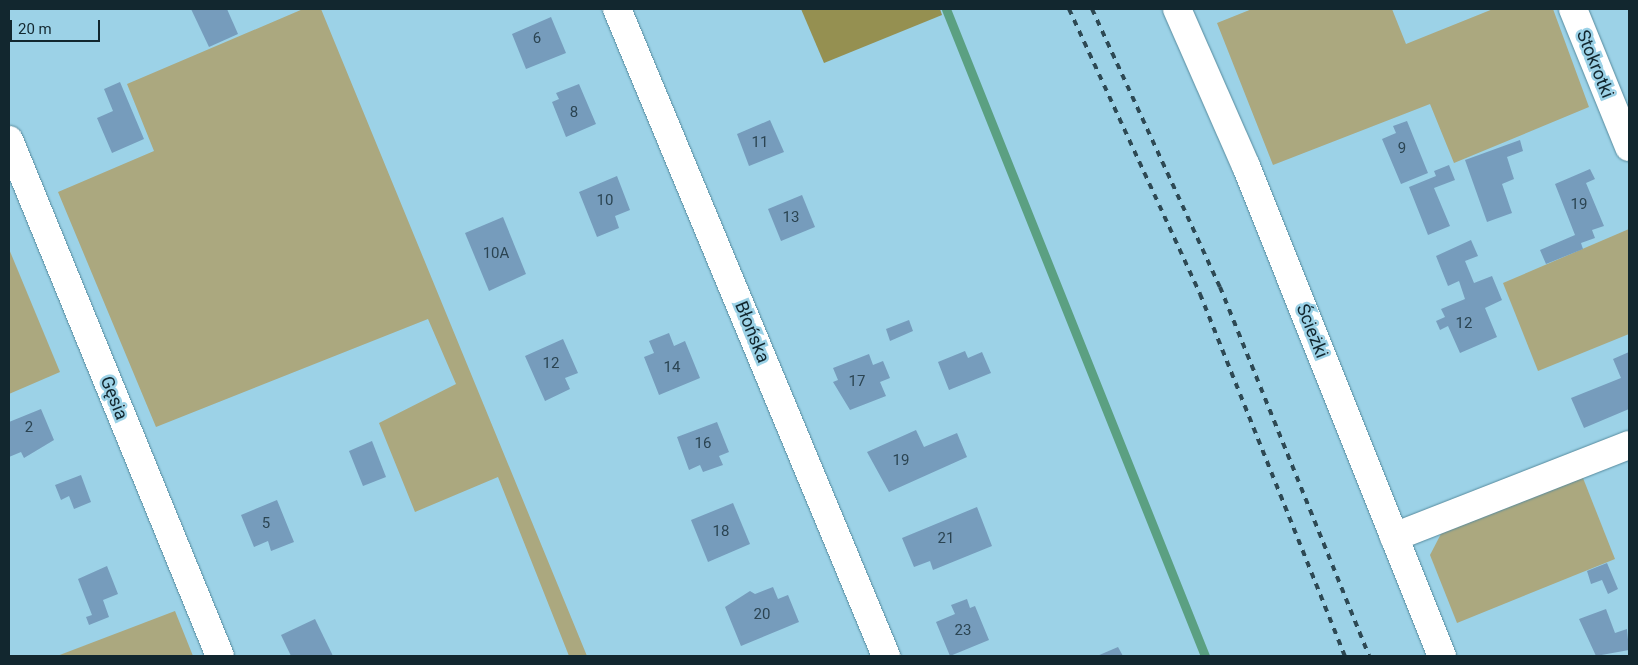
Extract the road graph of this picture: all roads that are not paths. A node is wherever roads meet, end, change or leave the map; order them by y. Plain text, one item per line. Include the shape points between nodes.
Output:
1 (617, 9) edge
2 (1177, 9) edge
3 (1573, 9) edge
4 (9, 140) edge
5 (1629, 147) edge
6 (1629, 445) edge
7 (1394, 537) junction
8 (220, 656) edge
9 (886, 656) edge
10 (1442, 656) edge

1 - 9 street, Błońska
2 - 7 street, Ścieżki via 1246,166
3 - 5 street, Stokrotki
4 - 8 street, Gęsia
6 - 7 street
7 - 10 street, Ścieżki

